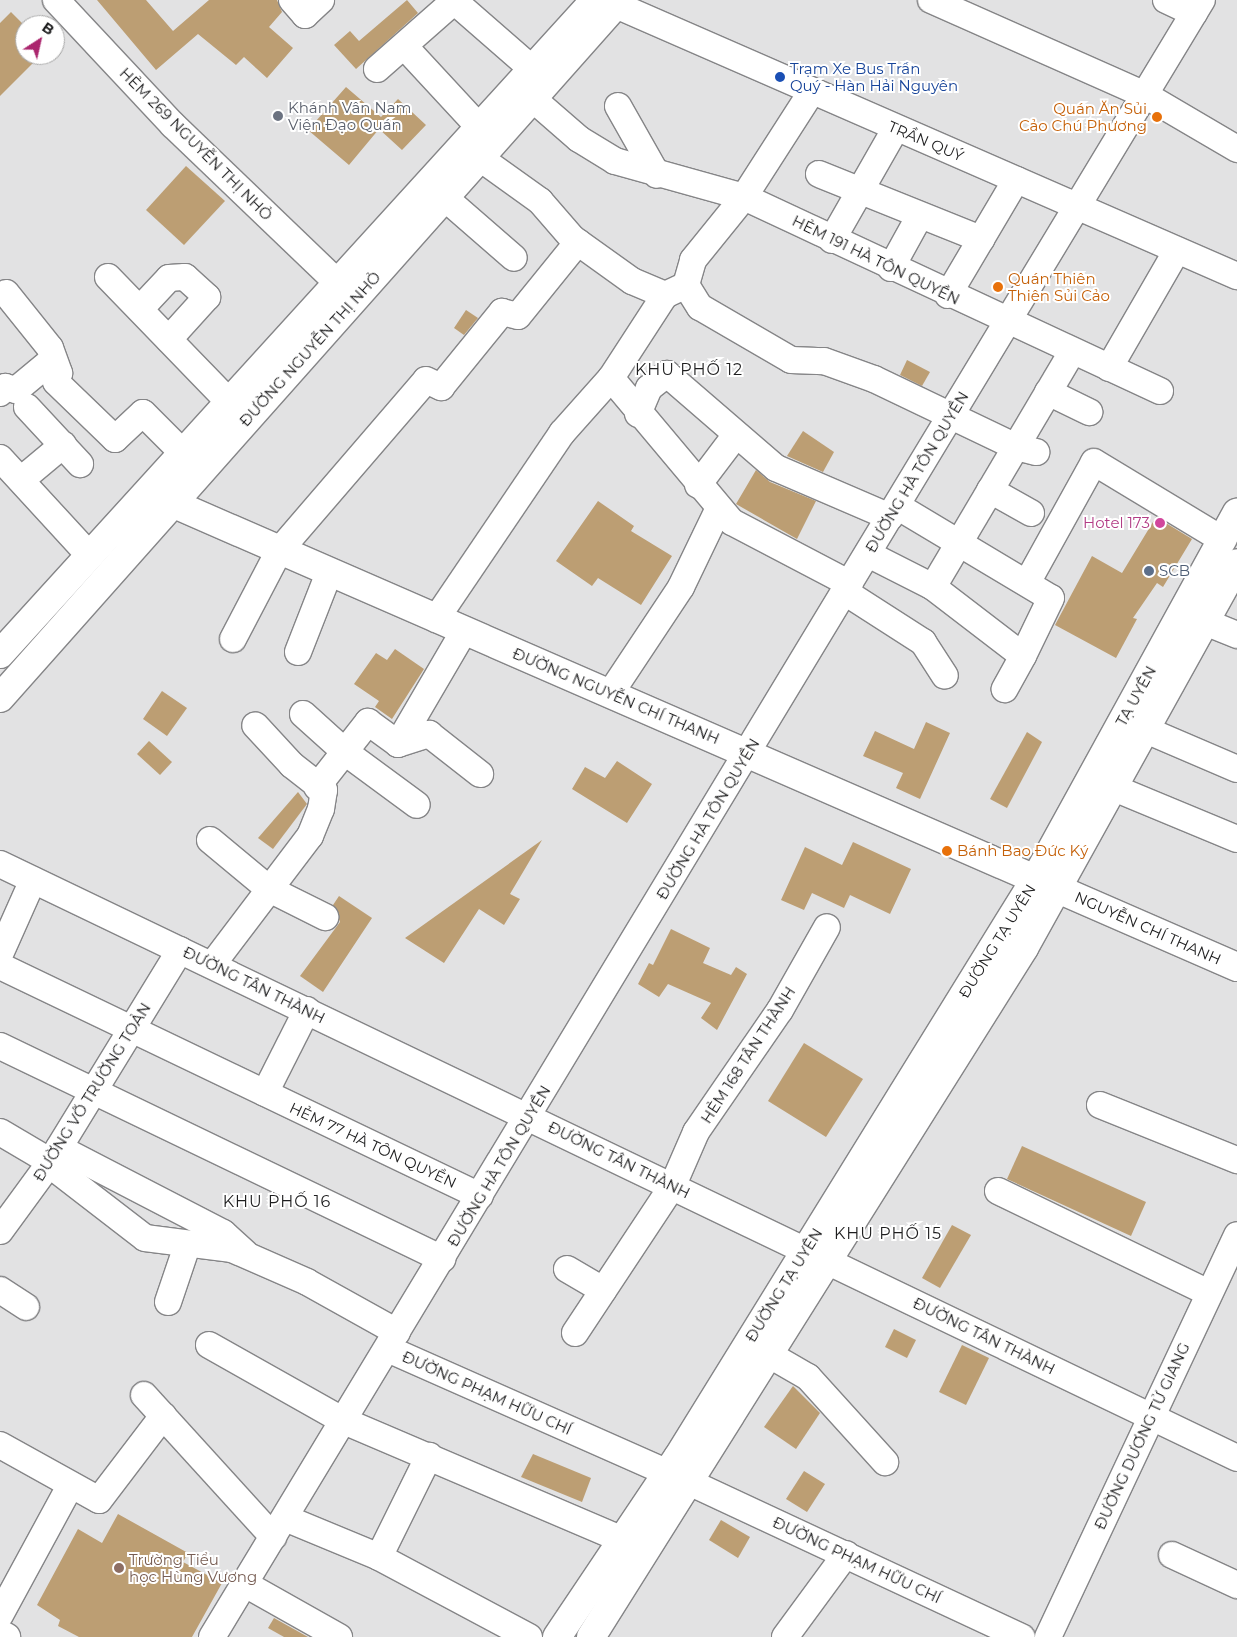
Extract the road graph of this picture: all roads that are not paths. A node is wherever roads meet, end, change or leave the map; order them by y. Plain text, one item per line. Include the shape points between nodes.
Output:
1 (56, 0) edge
2 (292, 0) edge
3 (321, 0) edge
4 (931, 0) edge
5 (1166, 0) edge
6 (454, 1) edge
7 (609, 1) edge
8 (1198, 7) edge
9 (405, 47) junction
10 (377, 69) dead end
11 (532, 84) junction
12 (812, 91) junction
13 (1145, 94) junction
14 (618, 106) dead end
15 (480, 128) junction
16 (896, 128) junction
17 (1237, 149) edge
18 (480, 158) junction
19 (658, 174) junction
20 (819, 174) dead end
21 (1016, 180) junction
22 (859, 193) junction
23 (744, 197) junction
24 (445, 198) junction
25 (1077, 206) junction
26 (919, 217) junction
27 (981, 239) junction
28 (832, 240) junction
29 (578, 242) junction
30 (1177, 250) junction
31 (514, 258) dead end
32 (890, 268) junction
33 (1237, 276) edge
34 (108, 277) dead end
35 (340, 285) junction
36 (675, 290) junction
37 (6, 293) dead end
38 (948, 295) junction
39 (140, 309) junction
40 (1007, 324) junction
41 (169, 339) junction
42 (1072, 352) junction
43 (51, 361) junction
44 (1109, 368) junction
45 (611, 378) junction
46 (1160, 391) dead end
47 (0, 392) edge
48 (1048, 392) junction
49 (231, 404) junction
50 (27, 407) dead end
51 (1089, 412) dead end
52 (638, 414) junction
53 (951, 416) junction
54 (735, 436) junction
55 (63, 445) junction
56 (1026, 449) junction
57 (185, 455) junction
58 (0, 458) edge
59 (80, 464) dead end
60 (21, 480) junction
61 (698, 485) junction
62 (990, 490) junction
63 (161, 498) junction
64 (718, 510) junction
65 (894, 511) junction
66 (1031, 513) dead end
67 (1237, 514) edge
68 (1223, 540) junction
69 (960, 541) junction
70 (279, 552) junction
71 (868, 554) junction
72 (90, 556) junction
73 (1237, 563) edge
74 (328, 573) junction
75 (108, 577) junction
76 (1027, 583) junction
77 (933, 587) junction
78 (848, 588) junction
79 (1193, 617) junction
80 (436, 619) junction
81 (464, 631) junction
82 (1237, 635) edge
83 (233, 639) dead end
84 (298, 652) dead end
85 (0, 654) edge
86 (1023, 656) junction
87 (945, 676) dead end
88 (1005, 689) dead end
89 (610, 694) junction
90 (0, 698) edge
91 (303, 714) dead end
92 (255, 724) dead end
93 (1146, 730) junction
94 (398, 744) junction
95 (345, 752) junction
96 (748, 753) junction
97 (1237, 768) edge
98 (480, 774) dead end
99 (320, 788) junction
100 (1114, 788) junction
101 (417, 805) dead end
102 (1237, 839) edge
103 (210, 840) dead end
104 (0, 864) edge
105 (33, 880) junction
106 (1047, 883) junction
107 (269, 888) junction
108 (325, 917) dead end
109 (827, 927) dead end
110 (180, 950) junction
111 (0, 954) edge
112 (212, 965) junction
113 (0, 966) edge
114 (1237, 966) edge
115 (307, 1010) junction
116 (131, 1031) junction
117 (0, 1046) edge
118 (93, 1092) junction
119 (265, 1093) junction
120 (1100, 1105) dead end
121 (529, 1116) junction
122 (6, 1143) edge
123 (53, 1158) junction
124 (1237, 1160) edge
125 (673, 1185) junction
126 (998, 1191) dead end
127 (480, 1196) junction
128 (0, 1231) edge
129 (1235, 1242) edge
130 (187, 1246) junction
131 (816, 1255) junction
132 (248, 1257) junction
133 (442, 1259) junction
134 (567, 1269) dead end
135 (0, 1290) edge
136 (603, 1290) junction
137 (1210, 1293) junction
138 (168, 1302) dead end
139 (26, 1307) dead end
140 (575, 1333) dead end
141 (393, 1340) junction
142 (209, 1345) dead end
143 (768, 1354) junction
144 (144, 1396) dead end
145 (163, 1416) junction
146 (1151, 1417) junction
147 (344, 1420) junction
148 (0, 1445) edge
149 (429, 1456) junction
150 (1237, 1458) edge
151 (885, 1462) dead end
152 (679, 1478) junction
153 (70, 1486) junction
154 (279, 1527) junction
155 (623, 1540) junction
156 (846, 1554) junction
157 (1172, 1555) dead end
158 (379, 1558) junction
159 (245, 1584) junction
160 (1237, 1585) edge
161 (0, 1615) edge
162 (0, 1634) edge
163 (6, 1637) edge
164 (212, 1637) edge
165 (339, 1637) edge
166 (529, 1637) edge
167 (557, 1637) edge
168 (591, 1637) edge
169 (785, 1637) edge
170 (1022, 1637) edge
171 (1048, 1637) edge

1 - 35 street, HẺM 269 NGUYỄN THỊ NHỎ via 173,125
2 - 3 street via 305,14
4 - 13 street
5 - 8 street
6 - 9 street
6 - 11 street, HẺM 191 HÀ TÔN QUYỀN
7 - 11 main road, ĐƯỜNG NGUYỄN THỊ NHỎ
7 - 12 street, TRẦN QUÝ
8 - 13 street, ĐƯỜNG HÀ TÔN QUYỀN
9 - 10 street
9 - 15 street
11 - 15 main road, ĐƯỜNG NGUYỄN THỊ NHỎ
11 - 18 main road, ĐƯỜNG NGUYỄN THỊ NHỎ
11 - 19 street, HẺM 191 HÀ TÔN QUYỀN via 615,161
12 - 16 street, TRẦN QUÝ
12 - 23 street
13 - 17 street
13 - 25 street, ĐƯỜNG HÀ TÔN QUYỀN
14 - 19 street
15 - 35 main road, ĐƯỜNG NGUYỄN THỊ NHỎ
16 - 21 street, TRẦN QUÝ
16 - 22 street
18 - 24 main road, ĐƯỜNG NGUYỄN THỊ NHỎ
18 - 29 street via 540,201
19 - 23 street, HẺM 191 HÀ TÔN QUYỀN
20 - 22 street
21 - 25 street, TRẦN QUÝ
21 - 27 street
22 - 26 street
22 - 28 street
23 - 28 street, HẺM 191 HÀ TÔN QUYỀN
23 - 36 street via 693,260
24 - 31 street
24 - 63 main road, ĐƯỜNG NGUYỄN THỊ NHỎ
25 - 30 street, TRẦN QUÝ
25 - 40 street, ĐƯỜNG HÀ TÔN QUYỀN
26 - 27 street
26 - 32 street
27 - 38 street
28 - 32 street, HẺM 191 HÀ TÔN QUYỀN
29 - 36 street via 632,281
29 - 70 street via 518,316 502,312 441,387 426,380
30 - 33 street, TRẦN QUÝ
30 - 44 street
32 - 38 street, HẺM 191 HÀ TÔN QUYỀN
34 - 39 street
35 - 49 main road, ĐƯỜNG NGUYỄN THỊ NHỎ
36 - 45 street
36 - 53 street via 791,360 824,362 849,370
37 - 43 street via 50,348
38 - 40 street, HẺM 191 HÀ TÔN QUYỀN
39 - 41 street
39 - 41 street via 169,278 185,276 207,297
40 - 42 street, HẺM 191 HÀ TÔN QUYỀN
40 - 53 street, ĐƯỜNG HÀ TÔN QUYỀN
41 - 49 street
42 - 44 street, HẺM 191 HÀ TÔN QUYỀN
42 - 48 street
43 - 47 street via 16,390 5,388
43 - 57 street via 59,373 56,382 115,439 143,413
44 - 46 street, HẺM 191 HÀ TÔN QUYỀN
45 - 52 street
45 - 80 street via 562,433
48 - 51 street
48 - 56 street
49 - 57 main road, ĐƯỜNG NGUYỄN THỊ NHỎ
50 - 55 street
52 - 54 street via 648,388 667,374
52 - 61 street
53 - 56 street
53 - 65 street, ĐƯỜNG HÀ TÔN QUYỀN
54 - 61 street
54 - 65 street via 776,468
55 - 59 street
55 - 60 street
56 - 62 street
57 - 63 main road, ĐƯỜNG NGUYỄN THỊ NHỎ
58 - 60 street
60 - 72 street
61 - 64 street
62 - 66 street
62 - 69 street
63 - 70 main road, ĐƯỜNG NGUYỄN CHÍ THANH
63 - 72 main road
63 - 75 main road, ĐƯỜNG NGUYỄN THỊ NHỎ
64 - 78 street via 732,522
64 - 89 street via 681,588
65 - 69 street
65 - 71 street, ĐƯỜNG HÀ TÔN QUYỀN
67 - 68 main road, TẠ UYÊN
68 - 76 street via 1094,462
68 - 79 main road, TẠ UYÊN
69 - 76 street
69 - 77 street
70 - 74 main road, ĐƯỜNG NGUYỄN CHÍ THANH
70 - 83 street
71 - 77 street
71 - 78 street, ĐƯỜNG HÀ TÔN QUYỀN
72 - 75 main road
72 - 85 main road
73 - 79 main road, TẠ UYÊN
74 - 80 main road, ĐƯỜNG NGUYỄN CHÍ THANH
74 - 84 street
75 - 90 main road, ĐƯỜNG NGUYỄN THỊ NHỎ
76 - 86 street via 1051,598
77 - 86 street
78 - 87 street via 923,642
78 - 96 street, ĐƯỜNG HÀ TÔN QUYỀN
79 - 82 street
79 - 93 main road, TẠ UYÊN
79 - 106 main road, TẠ UYÊN
80 - 81 main road, ĐƯỜNG NGUYỄN CHÍ THANH
81 - 89 main road, ĐƯỜNG NGUYỄN CHÍ THANH
81 - 94 street
86 - 88 street
89 - 96 main road, ĐƯỜNG NGUYỄN CHÍ THANH
91 - 95 street
92 - 99 street
93 - 97 street
93 - 100 main road, TẠ UYÊN
94 - 95 street via 368,722
94 - 98 street via 429,734
95 - 99 street
95 - 101 street
96 - 106 main road, ĐƯỜNG NGUYỄN CHÍ THANH
96 - 121 street, ĐƯỜNG HÀ TÔN QUYỀN
99 - 107 street via 310,836
100 - 102 street
100 - 106 main road, TẠ UYÊN
103 - 107 street
104 - 105 street, ĐƯỜNG TÂN THÀNH
105 - 110 street, ĐƯỜNG TÂN THÀNH
105 - 111 street
106 - 114 main road, NGUYỄN CHÍ THANH
106 - 131 main road, ĐƯỜNG TẠ UYÊN
107 - 108 street
107 - 112 street
109 - 125 street, HẺM 168 TÂN THÀNH via 780,1010 696,1132
110 - 112 street, ĐƯỜNG TÂN THÀNH
110 - 116 street, ĐƯỜNG VÕ TRƯỜNG TOẢN
112 - 115 street, ĐƯỜNG TÂN THÀNH
113 - 116 street, HẺM 77 HÀ TÔN QUYỀN
115 - 119 street
115 - 121 street, ĐƯỜNG TÂN THÀNH
116 - 118 street, ĐƯỜNG VÕ TRƯỜNG TOẢN
116 - 119 street, HẺM 77 HÀ TÔN QUYỀN
117 - 118 street
118 - 123 street, ĐƯỜNG VÕ TRƯỜNG TOẢN
118 - 133 street
119 - 127 street, HẺM 77 HÀ TÔN QUYỀN
120 - 124 street
121 - 125 street, ĐƯỜNG TÂN THÀNH
121 - 127 street, ĐƯỜNG HÀ TÔN QUYỀN
122 - 123 street
123 - 128 street, ĐƯỜNG VÕ TRƯỜNG TOẢN
123 - 130 street, ĐƯỜNG PHẠM HỮU CHÍ via 145,1238
123 - 132 street via 223,1233
125 - 131 street, ĐƯỜNG TÂN THÀNH
125 - 136 street, HẺM 168 TÂN THÀNH
126 - 137 street
127 - 133 street, ĐƯỜNG HÀ TÔN QUYỀN
129 - 137 street, ĐƯỜNG DƯƠNG TỬ GIANG
130 - 132 street, ĐƯỜNG PHẠM HỮU CHÍ via 232,1249
130 - 138 street
131 - 143 main road, ĐƯỜNG TẠ UYÊN
131 - 146 street, ĐƯỜNG TÂN THÀNH
131 - 152 main road, ĐƯỜNG TẠ UYÊN
132 - 141 street, ĐƯỜNG PHẠM HỮU CHÍ via 307,1282
133 - 141 street, ĐƯỜNG HÀ TÔN QUYỀN
134 - 136 street
135 - 139 street
136 - 140 street, HẺM 168 TÂN THÀNH
137 - 146 street, ĐƯỜNG DƯƠNG TỬ GIANG
141 - 147 street, ĐƯỜNG HÀ TÔN QUYỀN
141 - 152 street, ĐƯỜNG PHẠM HỮU CHÍ
142 - 147 street
143 - 151 street via 808,1377
143 - 152 main road, ĐƯỜNG TẠ UYÊN
144 - 145 street
145 - 153 street via 98,1500
145 - 154 street
146 - 150 street, ĐƯỜNG TÂN THÀNH
146 - 171 street, ĐƯỜNG DƯƠNG TỬ GIANG
147 - 149 street
147 - 154 street, ĐƯỜNG HÀ TÔN QUYỀN
148 - 153 street
149 - 155 street
149 - 158 street
152 - 155 main road, ĐƯỜNG TẠ UYÊN
152 - 156 street, ĐƯỜNG PHẠM HỮU CHÍ
152 - 168 main road, ĐƯỜNG TẠ UYÊN
153 - 161 street
154 - 158 street
154 - 159 street, ĐƯỜNG HÀ TÔN QUYỀN
155 - 167 main road, ĐƯỜNG TẠ UYÊN
156 - 169 street
156 - 170 street, ĐƯỜNG PHẠM HỮU CHÍ
157 - 160 street
158 - 166 street
159 - 164 street, ĐƯỜNG HÀ TÔN QUYỀN
159 - 165 street
162 - 163 main road

